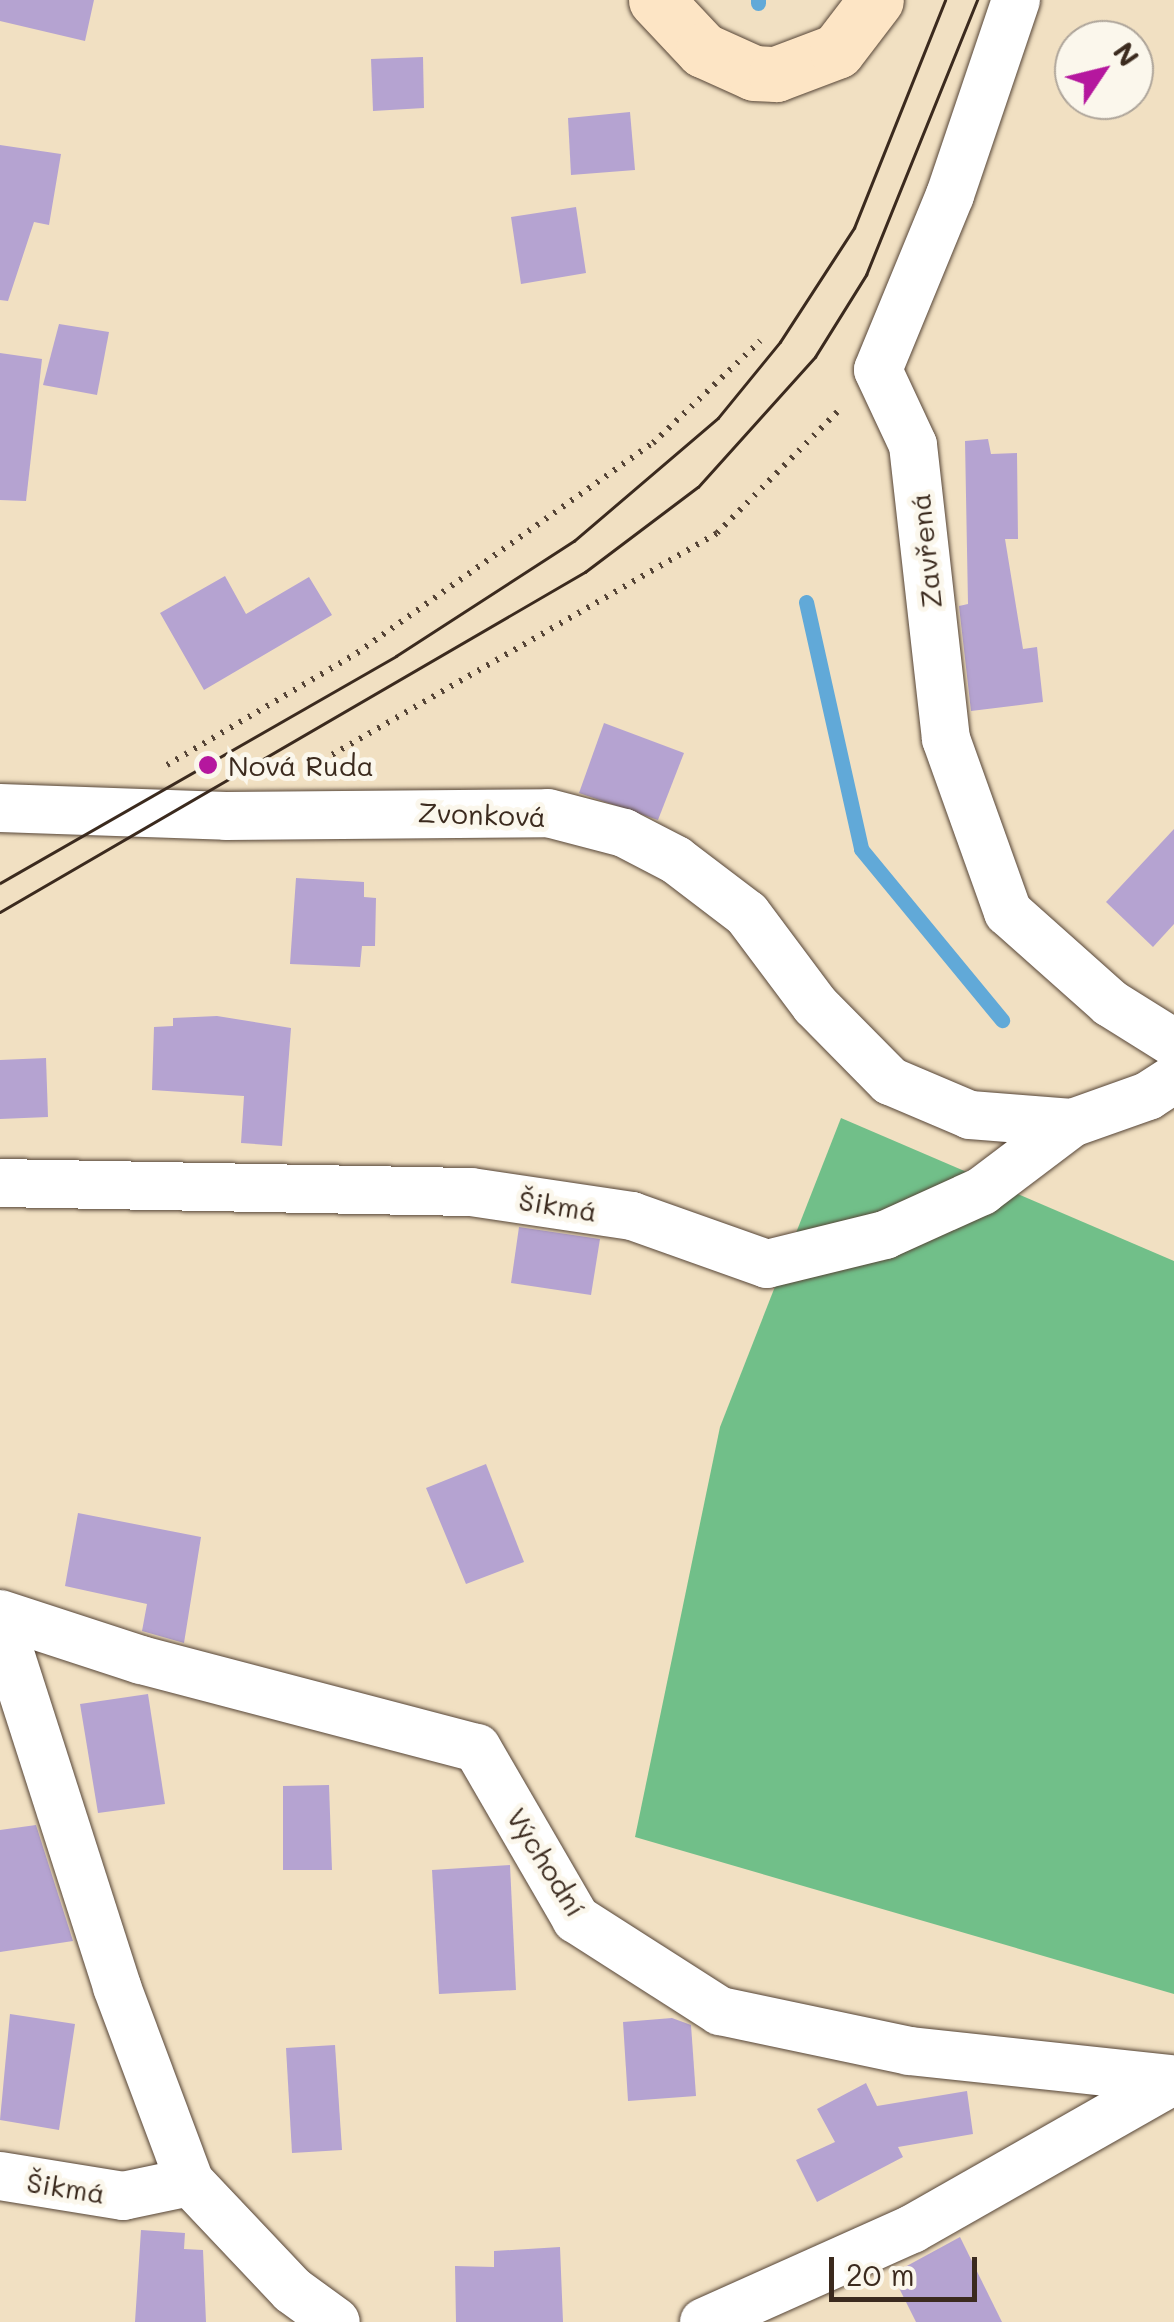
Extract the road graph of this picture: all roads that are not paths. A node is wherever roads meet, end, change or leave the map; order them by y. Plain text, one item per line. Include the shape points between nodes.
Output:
1 (656, 0) edge
2 (876, 0) edge
3 (1016, 0) edge
4 (0, 808) edge
5 (1174, 1043) edge
6 (1165, 1096) edge
7 (1072, 1122) junction
8 (0, 1183) edge
9 (0, 1614) edge
10 (0, 1622) edge
11 (1172, 2079) edge
12 (0, 2176) edge
13 (190, 2182) junction
14 (336, 2322) edge
15 (704, 2322) edge

1 - 2 main road via 703,50 754,73 776,74 837,51
3 - 5 street, Zavřená via 950,195 878,370 913,445 946,739 1008,912 1110,1003
4 - 7 street, Zvonková via 226,816 548,813 624,833 676,860 747,914 815,1005 890,1081 970,1114
6 - 7 street, Zvonková
7 - 8 street, Šikmá via 982,1191 885,1236 767,1264 632,1216 471,1192
9 - 11 street, Východní via 141,1660 477,1748 576,1918 720,2011 909,2052
10 - 13 street via 117,1987
11 - 15 street, Východní via 912,2230
12 - 13 street, Šikmá via 123,2196
13 - 14 street via 292,2290

